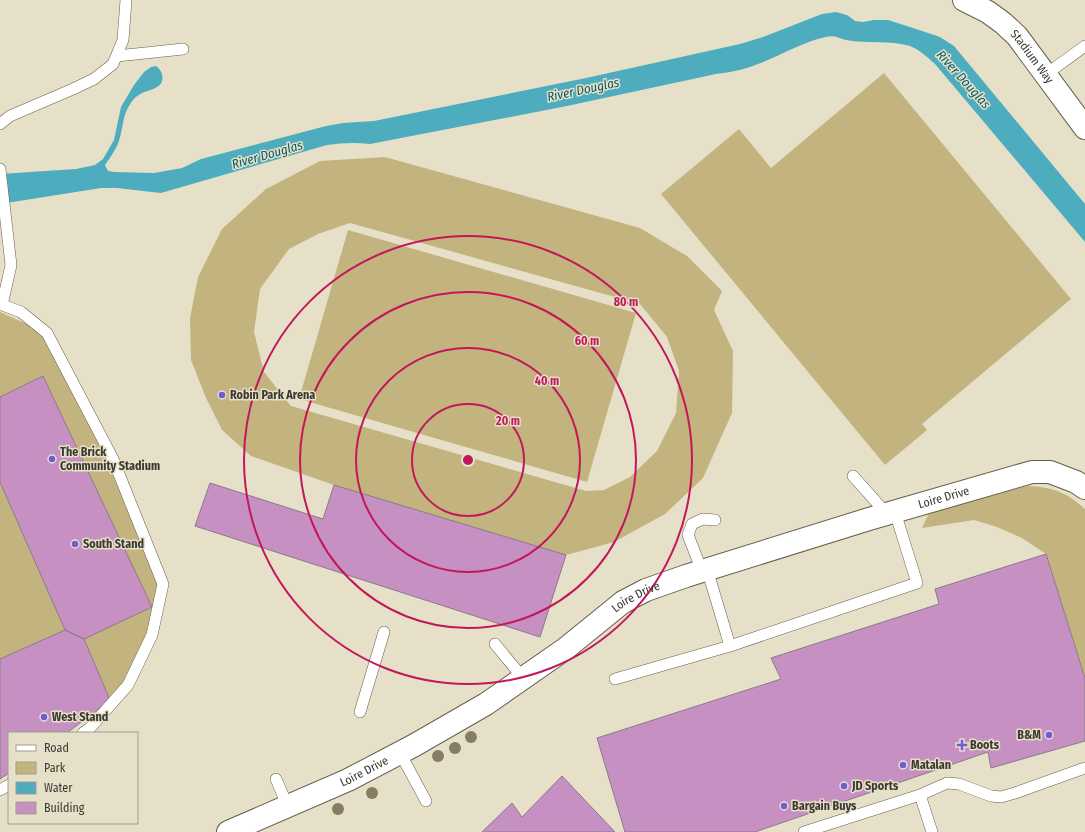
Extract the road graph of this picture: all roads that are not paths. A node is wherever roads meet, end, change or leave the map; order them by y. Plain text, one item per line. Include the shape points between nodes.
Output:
1 (126, 0) edge
2 (964, 0) edge
3 (1085, 46) edge
4 (183, 49) dead end
5 (117, 56) junction
6 (1046, 75) junction
7 (0, 124) edge
8 (1085, 128) edge
9 (0, 169) edge
10 (1, 304) edge
11 (853, 476) dead end
12 (1082, 480) edge
13 (891, 513) junction
14 (715, 520) dead end
15 (704, 570) junction
16 (384, 632) dead end
17 (495, 644) dead end
18 (730, 646) junction
19 (523, 678) junction
20 (615, 679) dead end
21 (360, 712) dead end
22 (84, 732) edge
23 (400, 753) junction
24 (1085, 768) edge
25 (276, 779) dead end
26 (920, 795) junction
27 (426, 801) dead end
28 (288, 807) junction
29 (228, 832) edge
30 (804, 832) edge
31 (932, 832) edge

1 - 5 lane via 123,40
2 - 6 street, Stadium Way via 1003,23 1017,36
3 - 6 lane
4 - 5 lane
5 - 7 lane via 113,64 94,79 10,116
6 - 8 street, Stadium Way
9 - 10 lane via 11,265
10 - 22 lane via 21,312 47,333 113,459 163,584 152,636 128,685
11 - 13 lane
12 - 13 street, Loire Drive via 1050,472 1032,472
13 - 15 street, Loire Drive
13 - 18 lane via 918,583
14 - 15 lane via 703,519 692,524 688,536
15 - 18 lane
15 - 19 street, Loire Drive via 646,590 623,602 565,649
16 - 21 lane
17 - 19 lane
18 - 20 lane
19 - 23 street, Loire Drive via 486,704
23 - 27 lane
23 - 28 street, Loire Drive
24 - 26 lane via 1001,797 991,796 959,784 947,783
25 - 28 lane
26 - 30 lane
26 - 31 lane
28 - 29 street, Loire Drive

